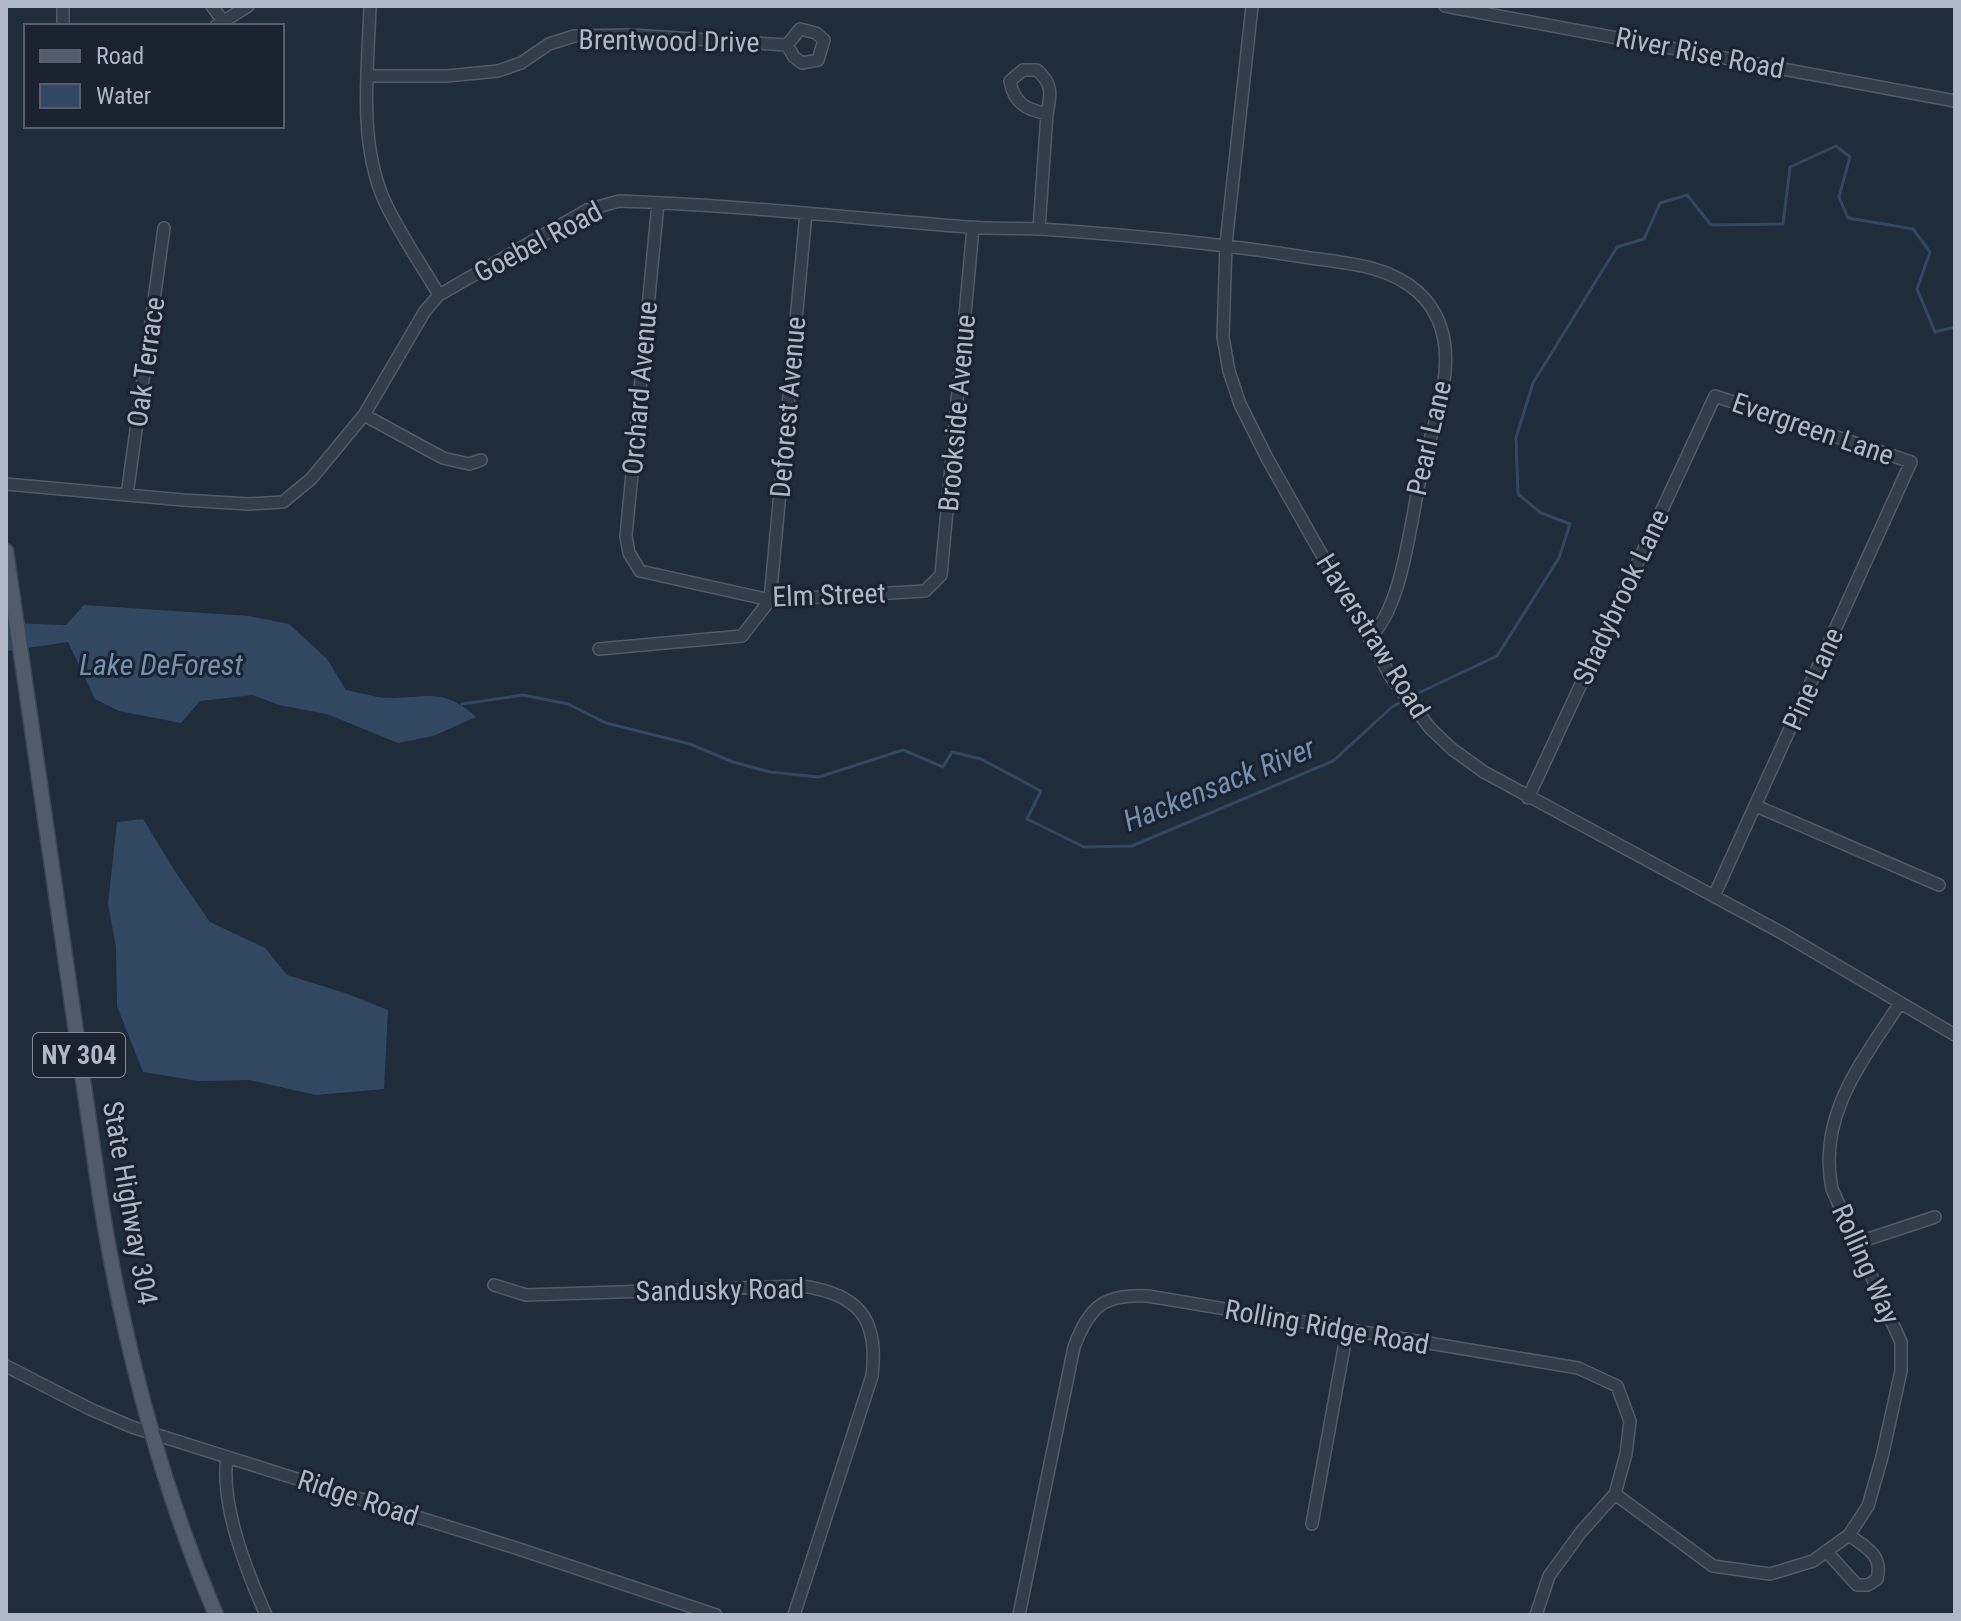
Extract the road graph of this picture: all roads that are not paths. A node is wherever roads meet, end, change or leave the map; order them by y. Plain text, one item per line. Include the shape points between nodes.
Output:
1 (212, 6) edge
2 (248, 6) edge
3 (370, 6) edge
4 (1252, 6) edge
5 (1445, 6) edge
6 (219, 24) edge
7 (787, 45) dead end
8 (368, 76) junction
9 (1955, 101) edge
10 (1047, 114) dead end
11 (658, 203) junction
12 (806, 213) junction
13 (164, 228) dead end
14 (973, 228) junction
15 (1039, 229) junction
16 (1226, 244) junction
17 (439, 295) junction
18 (1715, 396) joint
19 (364, 415) junction
20 (481, 460) dead end
21 (1911, 462) joint
22 (6, 484) edge
23 (127, 495) junction
24 (6, 551) edge
25 (640, 571) joint
26 (925, 591) joint
27 (770, 600) junction
28 (1369, 638) junction
29 (599, 649) dead end
30 (1528, 798) junction
31 (1756, 806) junction
32 (1939, 885) dead end
33 (1714, 896) junction
34 (1900, 1003) junction
35 (1954, 1031) edge
36 (1935, 1217) dead end
37 (1856, 1243) junction
38 (494, 1285) dead end
39 (1347, 1331) junction
40 (6, 1366) edge
41 (151, 1433) junction
42 (227, 1457) junction
43 (1615, 1494) junction
44 (1312, 1524) dead end
45 (1849, 1535) junction
46 (1826, 1551) junction
47 (216, 1615) edge
48 (266, 1615) edge
49 (716, 1615) edge
50 (794, 1615) edge
51 (1019, 1615) edge
52 (1536, 1615) edge

1 - 6 street
2 - 6 street
3 - 8 street
4 - 16 street, Haverstraw Road
5 - 9 street, River Rise Road
7 - 8 street, Brentwood Drive via 574,36 498,71
8 - 17 street via 368,141 374,167 385,200
10 - 15 street
11 - 12 street, Goebel Road
11 - 17 street, Goebel Road via 619,201 587,210
11 - 25 street, Orchard Avenue via 626,536
12 - 14 street, Goebel Road
12 - 27 street, Deforest Avenue
13 - 23 street, Oak Terrace
14 - 15 street, Goebel Road
14 - 26 street, Brookside Avenue via 944,559 941,575
15 - 16 street, Goebel Road
16 - 28 street, Haverstraw Road via 1223,337 1240,404
16 - 28 street, Pearl Lane via 1377,269 1420,294 1443,334 1445,379 1399,577 1388,613
17 - 19 street, Goebel Road
18 - 21 street, Evergreen Lane
18 - 30 street, Shadybrook Lane
19 - 20 street via 443,458 469,464
19 - 23 street, Goebel Road via 311,479 283,502
21 - 31 street, Pine Lane
22 - 23 street, Goebel Road
24 - 41 main road, State Highway 304 / NY 304 via 105,1231
25 - 27 street, Elm Street
26 - 27 street, Elm Street
27 - 29 street via 742,636
28 - 30 street, Haverstraw Road via 1430,728 1484,772
30 - 33 street, Haverstraw Road
31 - 32 street
31 - 33 street, Pine Lane
33 - 34 street, Haverstraw Road
34 - 35 street, Haverstraw Road
34 - 37 street, Rolling Way via 1850,1080 1833,1122 1827,1165
36 - 37 street
37 - 45 street, Rolling Way via 1901,1342 1901,1371 1868,1506
38 - 50 street, Sandusky Road via 526,1295 802,1286 826,1289 851,1302 873,1336 872,1376
39 - 43 street, Rolling Ridge Road via 1578,1368 1617,1386 1630,1421
39 - 44 street
39 - 51 street, Rolling Ridge Road via 1148,1296 1124,1295 1100,1303 1083,1323 1074,1347
40 - 41 street, Ridge Road
41 - 42 street, Ridge Road
41 - 47 main road, State Highway 304 / NY 304
42 - 48 street via 229,1507
42 - 49 street, Ridge Road
43 - 46 street, Rolling Way via 1713,1566 1770,1574 1813,1561
43 - 52 street, Rolling Ridge Road via 1549,1576
45 - 46 street, Rolling Way
45 - 46 street via 1875,1555 1880,1565 1877,1579 1857,1585

